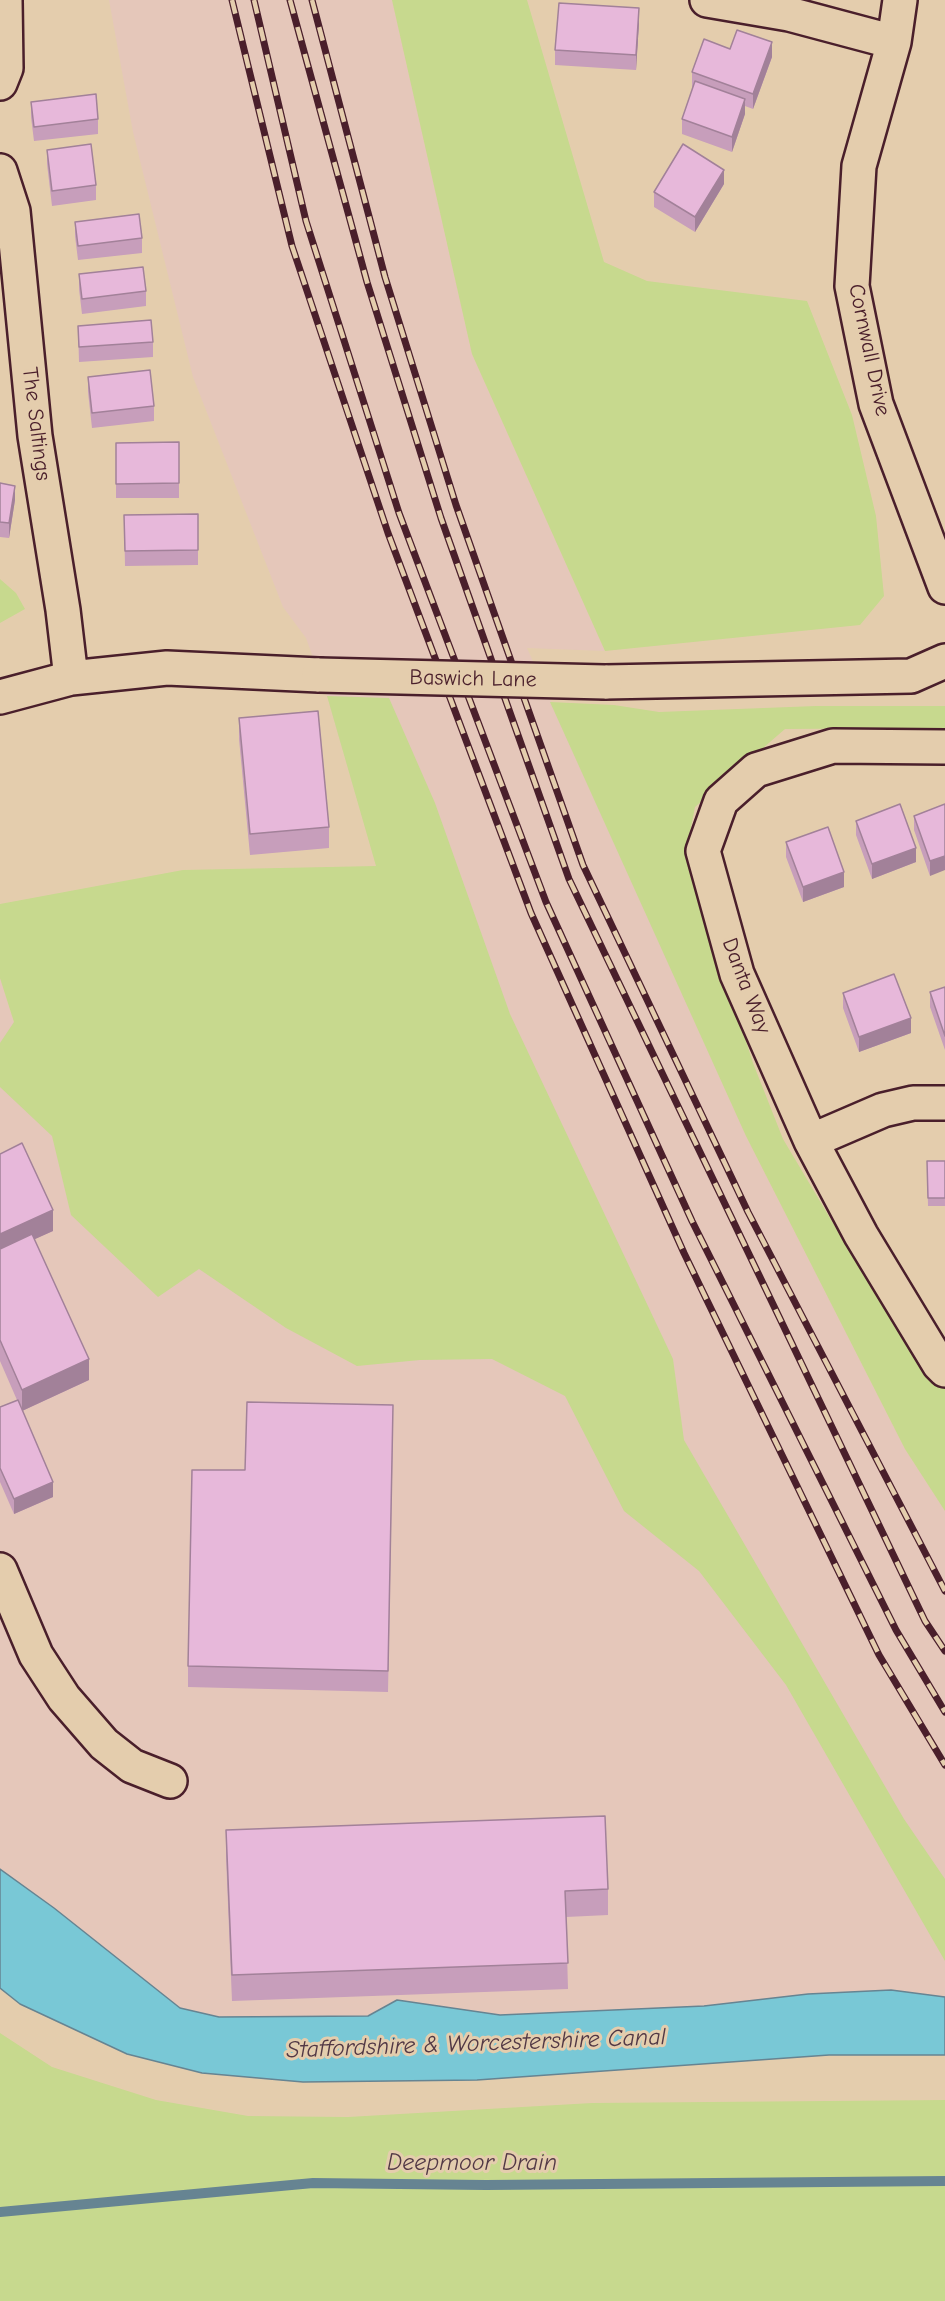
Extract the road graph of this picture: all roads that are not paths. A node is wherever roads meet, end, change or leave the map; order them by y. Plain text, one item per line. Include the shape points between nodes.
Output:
1 (5, 0) edge
2 (707, 0) edge
3 (900, 0) edge
4 (894, 42) junction
5 (0, 83) edge
6 (0, 171) edge
7 (945, 587) edge
8 (945, 661) edge
9 (71, 678) junction
10 (0, 697) edge
11 (945, 747) edge
12 (945, 1103) edge
13 (811, 1141) junction
14 (945, 1370) edge
15 (0, 1570) edge
16 (170, 1781) dead end

1 - 5 street via 6,69
2 - 4 street via 789,14
3 - 4 street, Cornwall Drive
4 - 7 street, Cornwall Drive via 859,166 852,286 876,404
6 - 9 street, The Saltings via 14,211 35,436
8 - 9 street, Baswich Lane, bridge via 911,676 605,682 168,668
9 - 10 street, Baswich Lane
11 - 13 street, Danta Way via 833,746 756,770 721,801 703,851 737,974
12 - 13 street via 913,1103 884,1110
13 - 14 street, Danta Way via 861,1235
15 - 16 street via 36,1655 64,1698 104,1744 132,1766

